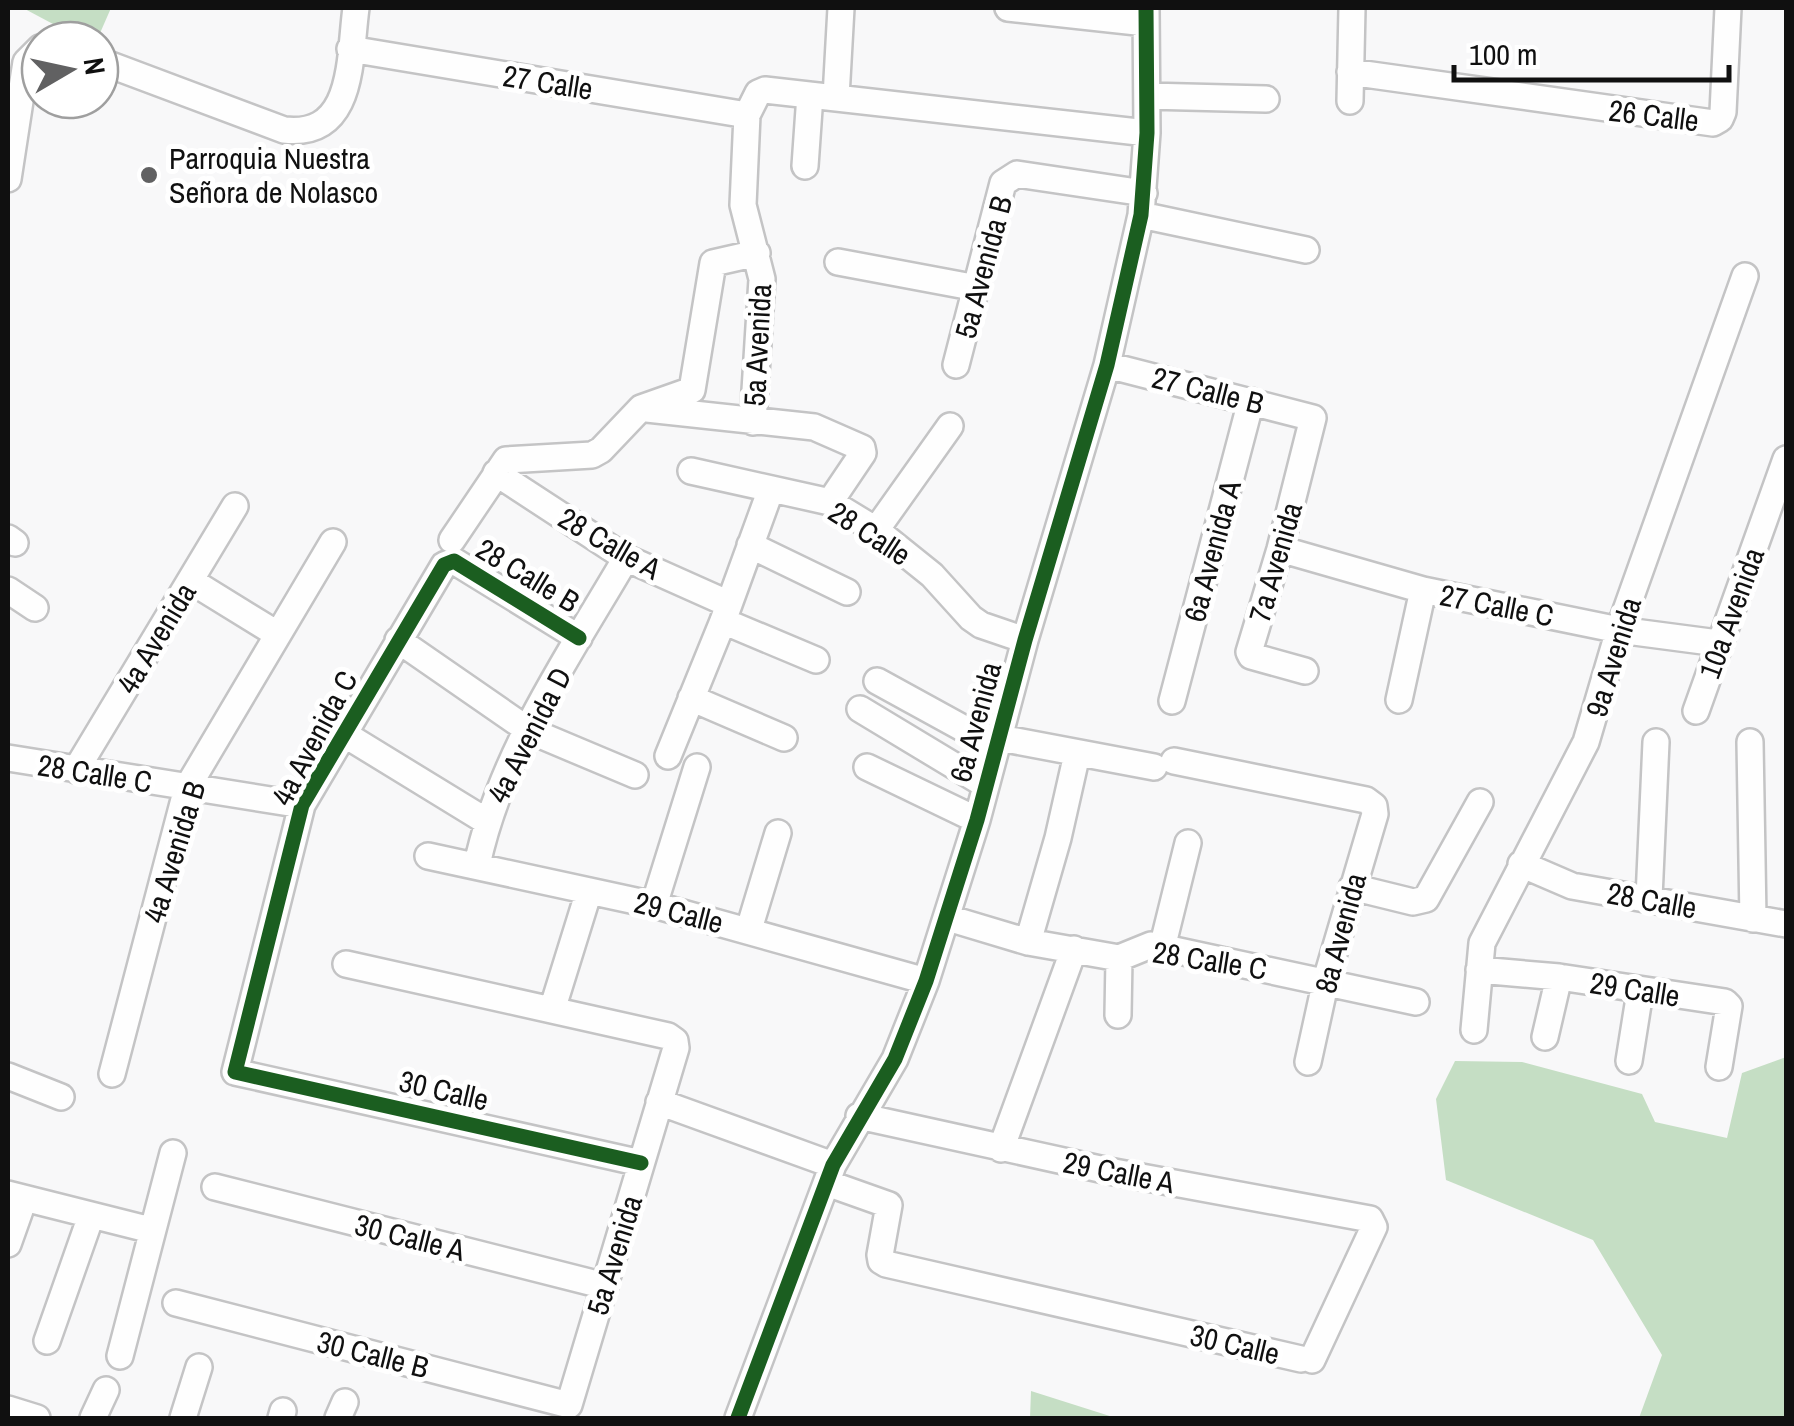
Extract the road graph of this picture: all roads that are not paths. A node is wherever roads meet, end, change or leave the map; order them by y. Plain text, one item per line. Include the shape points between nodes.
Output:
1 (356, 8) edge
2 (841, 8) edge
3 (1008, 8) edge
4 (1352, 8) edge
5 (1726, 8) edge
6 (1146, 15) edge
7 (350, 49) junction
8 (120, 68) edge
9 (1350, 72) junction
10 (20, 83) edge
11 (823, 96) junction
12 (1147, 96) junction
13 (1266, 99) dead end
14 (1350, 101) dead end
15 (752, 104) junction
16 (12, 111) edge
17 (1147, 133) junction
18 (805, 166) dead end
19 (8, 179) edge
20 (1142, 204) junction
21 (1306, 250) dead end
22 (757, 253) junction
23 (838, 262) dead end
24 (1745, 276) dead end
25 (976, 288) junction
26 (1107, 364) junction
27 (956, 366) dead end
28 (1252, 401) junction
29 (640, 408) junction
30 (1310, 416) joint
31 (753, 422) junction
32 (950, 426) dead end
33 (1786, 459) edge
34 (692, 471) dead end
35 (496, 473) junction
36 (771, 490) junction
37 (830, 502) junction
38 (236, 506) dead end
39 (876, 530) junction
40 (333, 542) dead end
41 (750, 546) junction
42 (1280, 549) junction
43 (450, 551) junction
44 (626, 558) junction
45 (191, 581) junction
46 (8, 590) edge
47 (1423, 590) junction
48 (847, 592) dead end
49 (35, 608) dead end
50 (726, 612) junction
51 (1619, 630) junction
52 (277, 634) junction
53 (579, 638) junction
54 (398, 640) junction
55 (1025, 640) junction
56 (1718, 642) junction
57 (816, 660) dead end
58 (1305, 671) dead end
59 (877, 680) dead end
60 (691, 698) junction
61 (1398, 700) dead end
62 (1172, 701) dead end
63 (860, 709) dead end
64 (1696, 711) dead end
65 (528, 730) junction
66 (344, 734) junction
67 (784, 738) dead end
68 (1000, 738) junction
69 (1656, 742) dead end
70 (1750, 742) dead end
71 (1077, 754) junction
72 (668, 756) dead end
73 (8, 758) edge
74 (697, 766) dead end
75 (867, 767) dead end
76 (76, 770) junction
77 (635, 775) dead end
78 (986, 784) junction
79 (187, 788) junction
80 (1480, 802) dead end
81 (302, 804) junction
82 (977, 820) junction
83 (486, 821) junction
84 (778, 833) dead end
85 (1188, 843) dead end
86 (428, 856) dead end
87 (1521, 864) junction
88 (477, 865) junction
89 (1352, 887) junction
90 (589, 891) junction
91 (1648, 898) junction
92 (654, 905) junction
93 (948, 918) junction
94 (1753, 919) junction
95 (1786, 924) edge
96 (749, 929) junction
97 (1028, 942) junction
98 (1162, 948) junction
99 (1074, 949) junction
100 (1119, 958) junction
101 (346, 964) dead end
102 (1479, 970) junction
103 (1559, 977) junction
104 (1326, 980) junction
105 (926, 981) junction
106 (1640, 992) junction
107 (1416, 1002) dead end
108 (552, 1010) junction
109 (1118, 1014) dead end
110 (1474, 1030) dead end
111 (1545, 1037) dead end
112 (1629, 1061) dead end
113 (1308, 1062) dead end
114 (1719, 1067) dead end
115 (235, 1072) joint
116 (112, 1074) dead end
117 (8, 1076) edge
118 (61, 1096) dead end
119 (659, 1102) junction
120 (860, 1116) junction
121 (1001, 1149) junction
122 (173, 1154) dead end
123 (641, 1162) junction
124 (830, 1174) junction
125 (215, 1188) dead end
126 (16, 1197) edge
127 (91, 1216) junction
128 (151, 1230) junction
129 (8, 1244) edge
130 (604, 1286) junction
131 (176, 1303) dead end
132 (47, 1340) dead end
133 (120, 1356) dead end
134 (1306, 1360) joint
135 (199, 1367) dead end
136 (106, 1390) dead end
137 (570, 1404) joint
138 (8, 1410) edge
139 (37, 1418) edge
140 (93, 1418) edge
141 (183, 1418) edge
142 (738, 1418) edge

1 - 7 street
2 - 11 street
3 - 6 street
4 - 9 street
5 - 9 street, 26 Calle via 1720,119 1705,123
6 - 12 street, 6a Avenida
7 - 8 street via 340,104 316,129 284,130
7 - 15 street, 27 Calle
9 - 14 street
10 - 16 street
11 - 15 street, 27 Calle via 765,90
11 - 17 street, 27 Calle
11 - 18 street
12 - 13 street
12 - 17 street, 6a Avenida
15 - 22 street, 5a Avenida via 742,205
16 - 19 street
17 - 20 street, 6a Avenida
20 - 21 street
20 - 25 street, 5a Avenida B via 1017,174 1003,183
20 - 26 street, 6a Avenida
22 - 29 street via 716,260 711,267 692,390
22 - 31 street, 5a Avenida via 762,279
23 - 25 street
24 - 51 street, 9a Avenida
25 - 27 street, 5a Avenida B
26 - 28 street, 27 Calle B
26 - 55 street, 6a Avenida
28 - 30 street, 27 Calle B
28 - 62 street, 6a Avenida A
29 - 31 street
29 - 35 street via 601,450 514,458
30 - 42 street, 7a Avenida
31 - 37 street via 823,429 862,448
32 - 39 street
33 - 56 street, 10a Avenida
34 - 36 street, 28 Calle
35 - 43 street, 4a Avenida C
35 - 44 street, 28 Calle A
36 - 37 street, 28 Calle
36 - 41 street
37 - 39 street, 28 Calle
38 - 45 street, 4a Avenida
39 - 55 street, 28 Calle via 932,575 971,618
40 - 52 street, 4a Avenida B
41 - 48 street
41 - 50 street
42 - 47 street, 27 Calle C
42 - 58 street, 7a Avenida via 1249,652
43 - 53 street, 28 Calle B via 454,561
43 - 54 street, 4a Avenida C
44 - 50 street, 28 Calle A
44 - 53 street, 4a Avenida D
45 - 52 street
45 - 76 street, 4a Avenida
46 - 49 street
47 - 51 street, 27 Calle C
47 - 61 street
50 - 57 street
50 - 60 street
51 - 56 street, 27 Calle C
51 - 87 street, 9a Avenida via 1586,742
52 - 79 street, 4a Avenida B
53 - 65 street, 4a Avenida D
54 - 65 street
54 - 66 street, 4a Avenida C
55 - 68 street, 6a Avenida
56 - 64 street, 10a Avenida
59 - 68 street via 978,737
60 - 67 street
60 - 72 street
63 - 78 street
65 - 77 street
65 - 83 street, 4a Avenida D
66 - 81 street, 4a Avenida C
66 - 83 street
68 - 71 street
68 - 78 street, 6a Avenida
69 - 91 street
70 - 94 street
71 - 89 street, 8a Avenida via 1366,800 1375,814
71 - 97 street
73 - 76 street, 28 Calle C
74 - 92 street
75 - 82 street
76 - 79 street, 28 Calle C
78 - 82 street, 6a Avenida
79 - 81 street, 28 Calle C
79 - 116 street, 4a Avenida B
80 - 89 street via 1426,899
81 - 115 street, 4a Avenida C
82 - 93 street, 6a Avenida
83 - 88 street, 4a Avenida D
84 - 96 street
85 - 98 street
86 - 88 street, 29 Calle
87 - 91 street, 28 Calle via 1566,885
87 - 102 street, 9a Avenida via 1482,943
88 - 90 street, 29 Calle
89 - 104 street, 8a Avenida
90 - 92 street, 29 Calle
90 - 108 street
91 - 94 street, 28 Calle
92 - 96 street, 29 Calle
93 - 97 street, 28 Calle C
93 - 105 street, 6a Avenida
94 - 95 street, 28 Calle
96 - 105 street, 29 Calle
97 - 99 street, 28 Calle C
98 - 100 street, 28 Calle C via 1145,946
98 - 104 street, 28 Calle C
99 - 100 street, 28 Calle C
99 - 121 street
100 - 109 street
101 - 108 street
102 - 103 street, 29 Calle
102 - 110 street, 9a Avenida
103 - 106 street, 29 Calle
103 - 111 street
104 - 107 street, 28 Calle C
104 - 113 street, 8a Avenida
105 - 120 street, 6a Avenida via 895,1059
106 - 112 street
106 - 114 street, 29 Calle via 1726,1002
108 - 119 street, 5a Avenida via 674,1041
115 - 123 street, 30 Calle
117 - 118 street
119 - 123 street, 5a Avenida
119 - 124 street, 30 Calle
120 - 121 street, 29 Calle A
120 - 124 street, 6a Avenida
121 - 134 street, 29 Calle A via 1370,1219 1374,1228
122 - 128 street
123 - 130 street, 5a Avenida
124 - 134 street, 30 Calle via 889,1205 880,1255 886,1264
124 - 142 street, 6a Avenida
125 - 130 street, 30 Calle A
126 - 127 street
126 - 129 street
127 - 128 street
127 - 132 street
128 - 133 street
130 - 137 street, 5a Avenida
131 - 137 street, 30 Calle B
135 - 141 street
136 - 140 street
138 - 139 street

